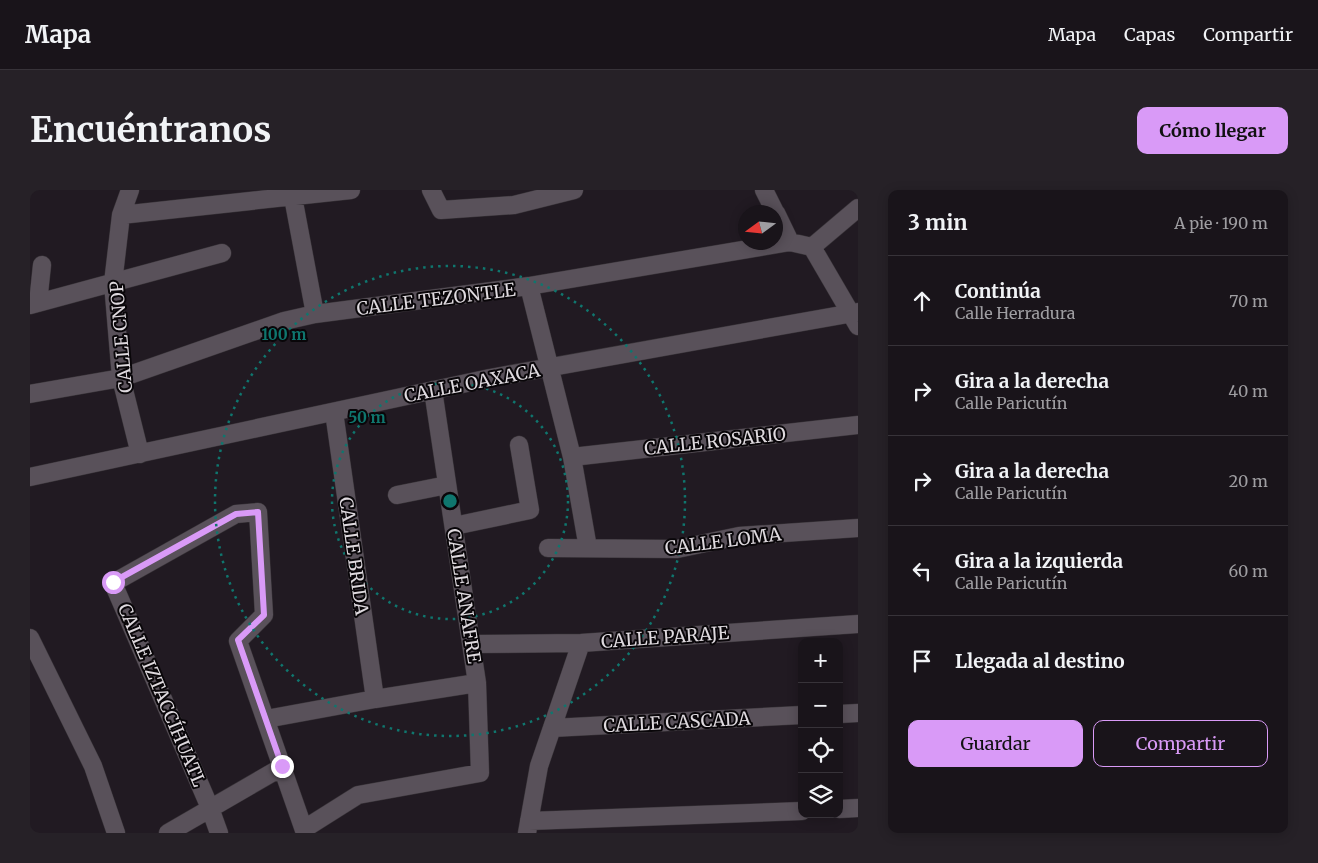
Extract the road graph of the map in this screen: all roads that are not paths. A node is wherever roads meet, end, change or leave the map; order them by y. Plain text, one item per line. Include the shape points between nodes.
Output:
1 (130, 190) edge
2 (351, 190) edge
3 (431, 190) edge
4 (574, 190) edge
5 (764, 190) edge
6 (293, 197) junction
7 (771, 205) edge
8 (858, 208) edge
9 (121, 215) junction
10 (783, 228) edge
11 (790, 242) junction
12 (812, 247) junction
13 (222, 253) dead end
14 (42, 265) dead end
15 (114, 283) junction
16 (529, 286) junction
17 (34, 304) edge
18 (315, 314) junction
19 (855, 317) edge
20 (550, 368) junction
21 (121, 378) junction
22 (433, 390) junction
23 (30, 394) edge
24 (334, 412) junction
25 (858, 425) edge
26 (519, 445) dead end
27 (140, 454) junction
28 (572, 456) junction
29 (30, 477) edge
30 (447, 485) junction
31 (397, 495) dead end
32 (454, 526) junction
33 (858, 528) edge
34 (548, 548) dead end
35 (588, 548) junction
36 (858, 624) edge
37 (30, 638) edge
38 (581, 642) junction
39 (472, 644) junction
40 (478, 683) junction
41 (375, 699) junction
42 (858, 713) edge
43 (843, 714) edge
44 (798, 715) edge
45 (266, 719) junction
46 (552, 728) junction
47 (282, 766) junction
48 (210, 808) junction
49 (858, 808) edge
50 (843, 809) edge
51 (798, 811) edge
52 (528, 827) edge
53 (305, 831) edge
54 (116, 833) edge
55 (168, 833) edge
56 (219, 833) edge

1 - 9 street, CALLE CNOP
2 - 6 street
3 - 4 street via 441,210 514,205
5 - 7 street
6 - 9 street
6 - 18 street
8 - 12 street
9 - 15 street, CALLE CNOP
10 - 11 street
11 - 12 street
11 - 16 street
12 - 19 street
13 - 15 street
14 - 17 street
15 - 17 street
15 - 21 street, CALLE CNOP
16 - 18 street, CALLE TEZONTLE
16 - 20 street, CALLE TEZONTLE
18 - 21 street, CALLE TEZONTLE via 284,321
19 - 20 street, CALLE OAXACA
20 - 22 street, CALLE OAXACA
20 - 28 street, CALLE TEZONTLE
21 - 23 street, CALLE TEZONTLE
21 - 27 street, CALLE CNOP
22 - 24 street, CALLE OAXACA
22 - 30 street, CALLE ANAFRE
24 - 27 street, CALLE OAXACA
24 - 41 street, CALLE BRIDA
25 - 28 street, CALLE ROSARIO
26 - 32 street via 530,510
27 - 29 street, CALLE OAXACA
28 - 35 street, CALLE TEZONTLE
30 - 31 street
30 - 32 street, CALLE ANAFRE
32 - 39 street, CALLE ANAFRE
33 - 35 street, CALLE LOMA via 739,536 677,549
34 - 35 street, CALLE LOMA
36 - 38 street, CALLE PARAJE
37 - 54 street via 93,766
38 - 39 street, CALLE PARAJE
38 - 46 street
39 - 40 street, CALLE ANAFRE
40 - 41 street
40 - 53 street, CALLE ANAFRE via 480,773 358,795
41 - 45 street
42 - 43 street
44 - 46 street, CALLE CASCADA
45 - 47 street
45 - 48 street, CALLE IZTACCÍHUATL via 238,640 264,615 258,512 236,514 113,582
46 - 52 street via 539,766
47 - 48 street
47 - 53 street
48 - 55 street
48 - 56 street, CALLE IZTACCÍHUATL
49 - 50 street
51 - 52 street

